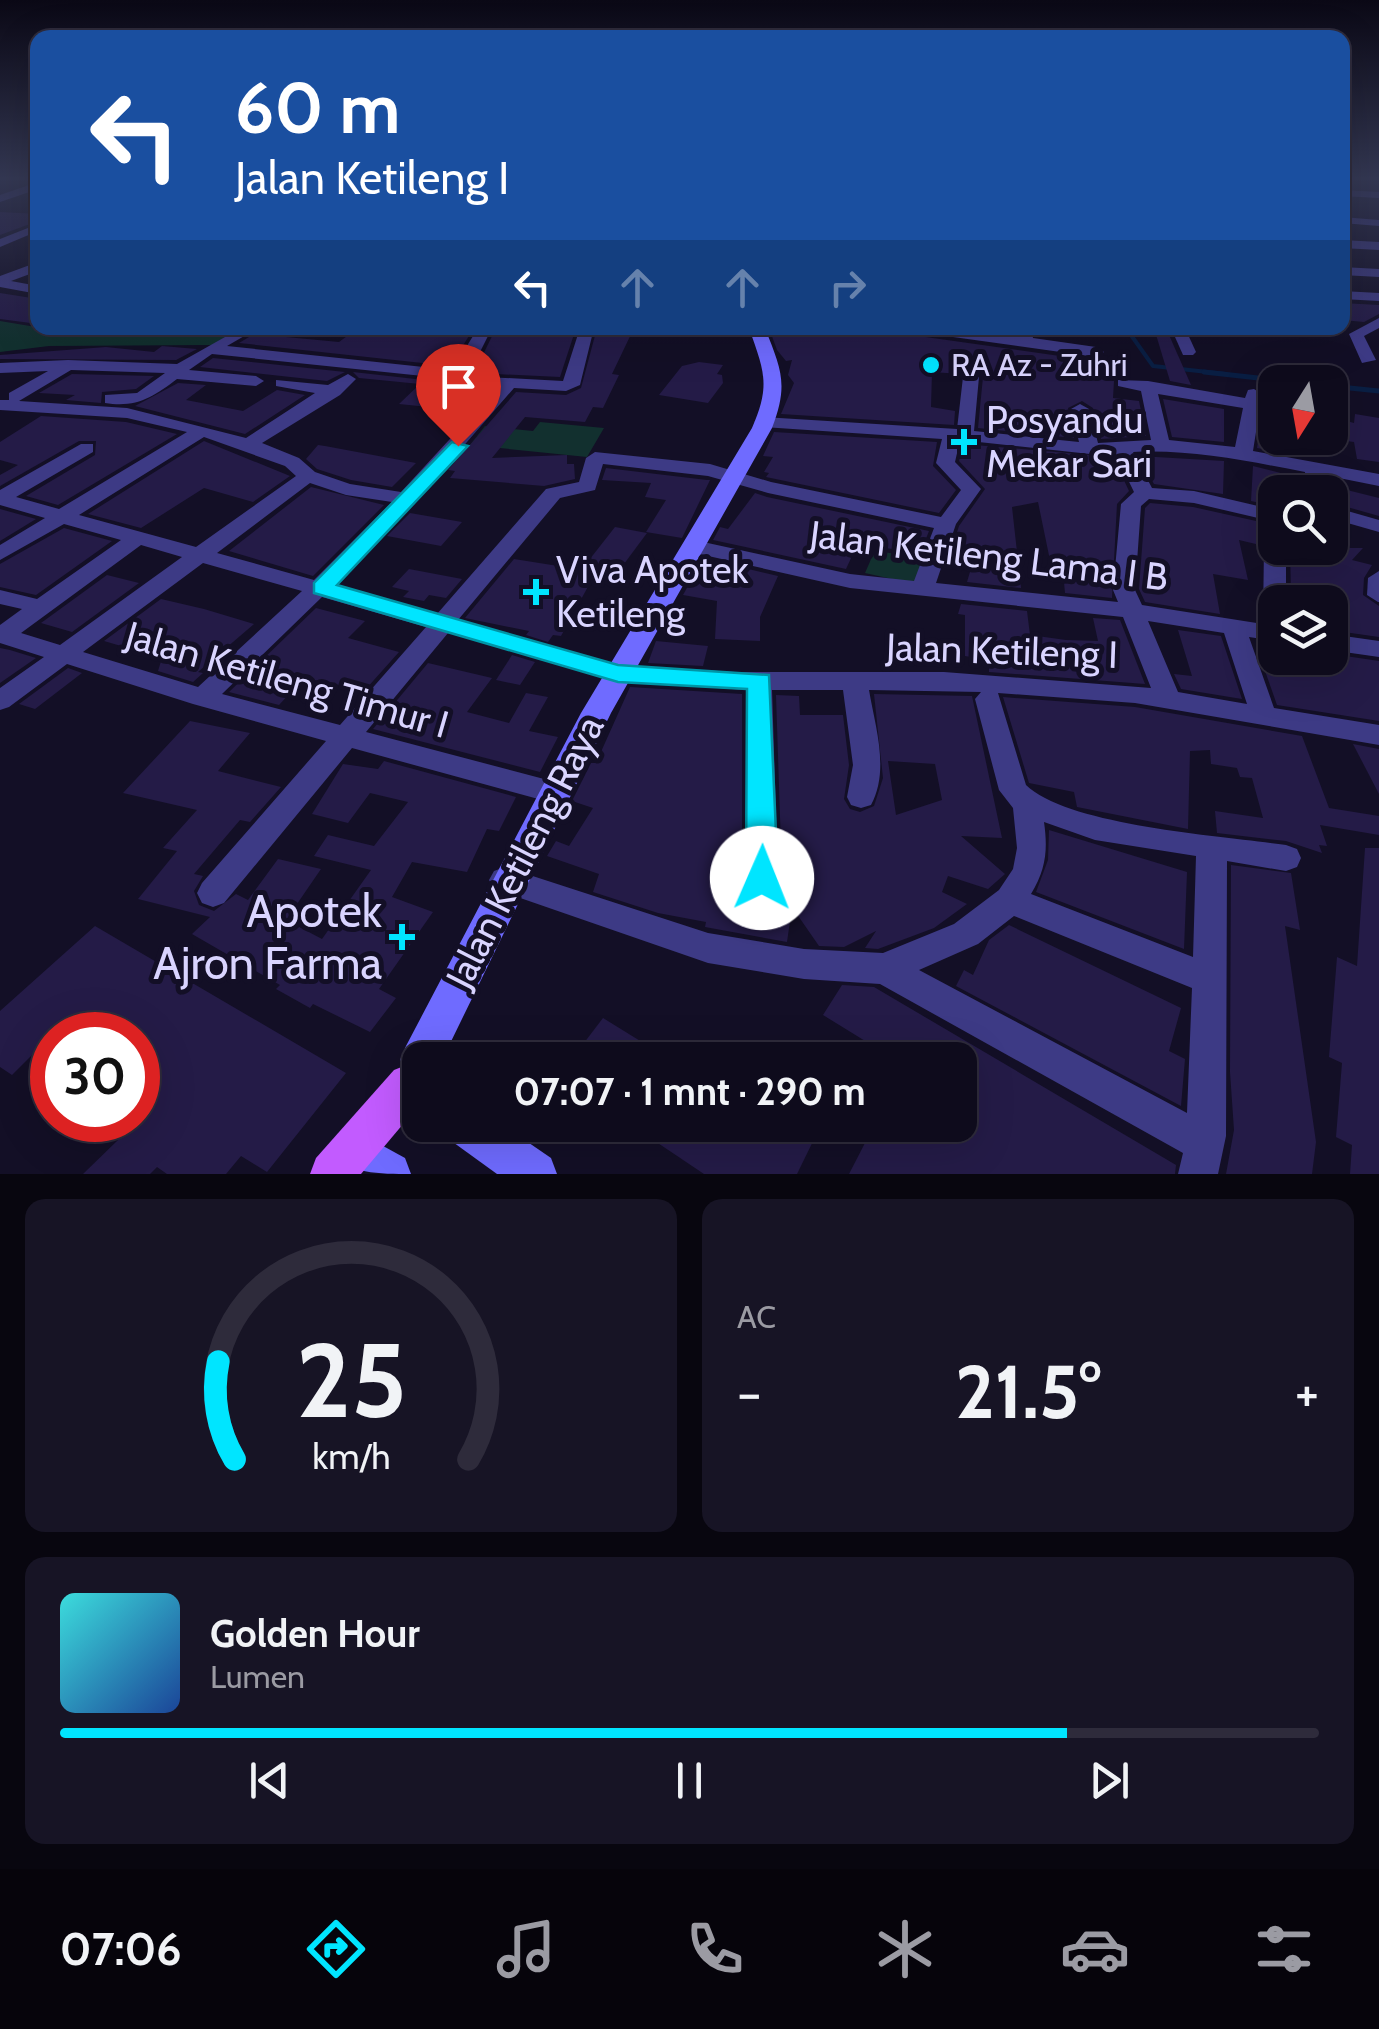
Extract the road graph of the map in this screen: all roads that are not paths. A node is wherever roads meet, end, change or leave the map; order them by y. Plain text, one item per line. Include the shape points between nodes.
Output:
1 (26, 233) edge
2 (1350, 244) edge
3 (0, 246) edge
4 (1379, 246) edge
5 (19, 251) dead end
6 (30, 269) edge
7 (1350, 271) edge
8 (1379, 273) edge
9 (0, 282) edge
10 (30, 288) edge
11 (1350, 296) edge
12 (1379, 298) edge
13 (1373, 325) edge
14 (237, 335) edge
15 (481, 335) edge
16 (584, 335) edge
17 (759, 335) edge
18 (1025, 335) edge
19 (1181, 335) edge
20 (210, 349) junction
21 (1096, 352) dead end
22 (1188, 352) dead end
23 (1368, 360) dead end
24 (68, 365) junction
25 (0, 368) edge
26 (178, 371) junction
27 (458, 375) junction
28 (970, 378) dead end
29 (256, 381) dead end
30 (282, 383) dead end
31 (1124, 383) dead end
32 (508, 385) junction
33 (1148, 386) junction
34 (5, 400) edge
35 (1080, 409) dead end
36 (763, 422) junction
37 (200, 432) junction
38 (958, 434) junction
39 (248, 444) junction
40 (1161, 445) junction
41 (88, 448) dead end
42 (1090, 449) junction
43 (1122, 449) junction
44 (1244, 453) junction
45 (1314, 466) junction
46 (1314, 475) edge
47 (308, 476) junction
48 (738, 477) junction
49 (1379, 480) edge
50 (1145, 492) junction
51 (0, 498) edge
52 (407, 499) junction
53 (1258, 512) edge
54 (61, 516) junction
55 (1348, 517) edge
56 (946, 524) junction
57 (1379, 526) edge
58 (136, 538) junction
59 (694, 546) junction
60 (0, 554) edge
61 (200, 555) junction
62 (1379, 578) edge
63 (322, 588) junction
64 (923, 588) junction
65 (1378, 595) edge
66 (0, 596) edge
67 (37, 606) junction
68 (1131, 611) junction
69 (446, 622) junction
70 (1234, 627) junction
71 (1258, 631) edge
72 (2, 636) edge
73 (1348, 645) edge
74 (1379, 649) edge
75 (62, 653) junction
76 (618, 673) junction
77 (760, 681) junction
78 (855, 683) junction
79 (202, 698) junction
80 (988, 698) dead end
81 (1168, 699) junction
82 (0, 701) edge
83 (1264, 716) junction
84 (1379, 735) edge
85 (349, 738) junction
86 (553, 792) junction
87 (862, 797) dead end
88 (1026, 804) junction
89 (1212, 847) junction
90 (1286, 858) dead end
91 (505, 880) junction
92 (213, 893) dead end
93 (771, 898) dead end
94 (1010, 900) junction
95 (884, 969) junction
96 (1210, 980) junction
97 (432, 1042) edge
98 (402, 1098) edge
99 (489, 1142) edge
100 (1202, 1159) edge
101 (358, 1167) edge
102 (534, 1174) edge

1 - 3 street
2 - 4 street
3 - 5 street
6 - 9 street
7 - 8 street
9 - 10 street
11 - 12 street
13 - 23 street via 1356,334
14 - 20 street
15 - 27 street
16 - 32 street via 574,382
17 - 36 main road, Jalan Ketileng Raya via 775,384
18 - 21 street
19 - 22 street
20 - 26 street
20 - 27 street
24 - 25 street
24 - 26 street
24 - 34 street
26 - 29 street
26 - 34 street via 136,400
27 - 32 street via 469,383
28 - 38 street
30 - 39 street via 341,385
31 - 33 street
32 - 52 street
33 - 40 street
33 - 44 street via 1254,399
34 - 37 street via 127,412
35 - 42 street
36 - 38 street
36 - 48 main road, Jalan Ketileng Raya
37 - 39 street
37 - 54 street
38 - 42 street
38 - 56 street via 946,463 971,489
39 - 47 street
40 - 43 street
40 - 44 street
41 - 51 street
42 - 43 street
43 - 50 street
44 - 45 street
45 - 46 street
45 - 49 street
47 - 52 street
47 - 61 street
48 - 56 street
48 - 59 main road, Jalan Ketileng Raya
48 - 69 street via 596,458 588,486 553,493
50 - 53 street
50 - 68 street via 1129,512 1124,590
51 - 54 street, Jalan Ketileng I
52 - 63 street
54 - 58 street, Jalan Ketileng I
54 - 60 street
55 - 57 street
56 - 64 street
58 - 61 street, Jalan Ketileng I
58 - 67 street
59 - 64 street, Jalan Ketileng Lama I B via 850,582
59 - 76 main road, Jalan Ketileng Raya
61 - 63 street, Jalan Ketileng I
61 - 75 street
62 - 65 street
63 - 69 street, Jalan Ketileng I
63 - 79 street
64 - 68 street, Jalan Ketileng Lama I B
66 - 67 street
67 - 72 street
68 - 70 street, Jalan Ketileng Lama I B
68 - 81 street
69 - 76 street, Jalan Ketileng I
69 - 85 street
70 - 71 street, Jalan Ketileng Lama I B
70 - 83 street
72 - 75 street, Jalan Ketileng Timur I
73 - 74 street
75 - 79 street, Jalan Ketileng Timur I
75 - 82 street
76 - 77 street, Jalan Ketileng I
76 - 86 main road, Jalan Ketileng Raya
77 - 78 street, Jalan Ketileng I
77 - 93 street via 762,878
78 - 81 street, Jalan Ketileng I via 957,681
78 - 87 street via 867,765
79 - 85 street, Jalan Ketileng Timur I
80 - 88 street via 1013,790
81 - 83 street, Jalan Ketileng I
83 - 84 street, Jalan Ketileng I
85 - 86 street, Jalan Ketileng Timur I
85 - 92 street
86 - 91 main road, Jalan Ketileng Raya
88 - 89 street via 1095,828
88 - 94 street via 1030,860
89 - 90 street
89 - 96 street
91 - 95 street via 708,948
91 - 97 main road, Jalan Ketileng Raya
94 - 95 street via 966,934
94 - 96 street
95 - 100 street
96 - 100 street
98 - 101 main road
99 - 102 main road

